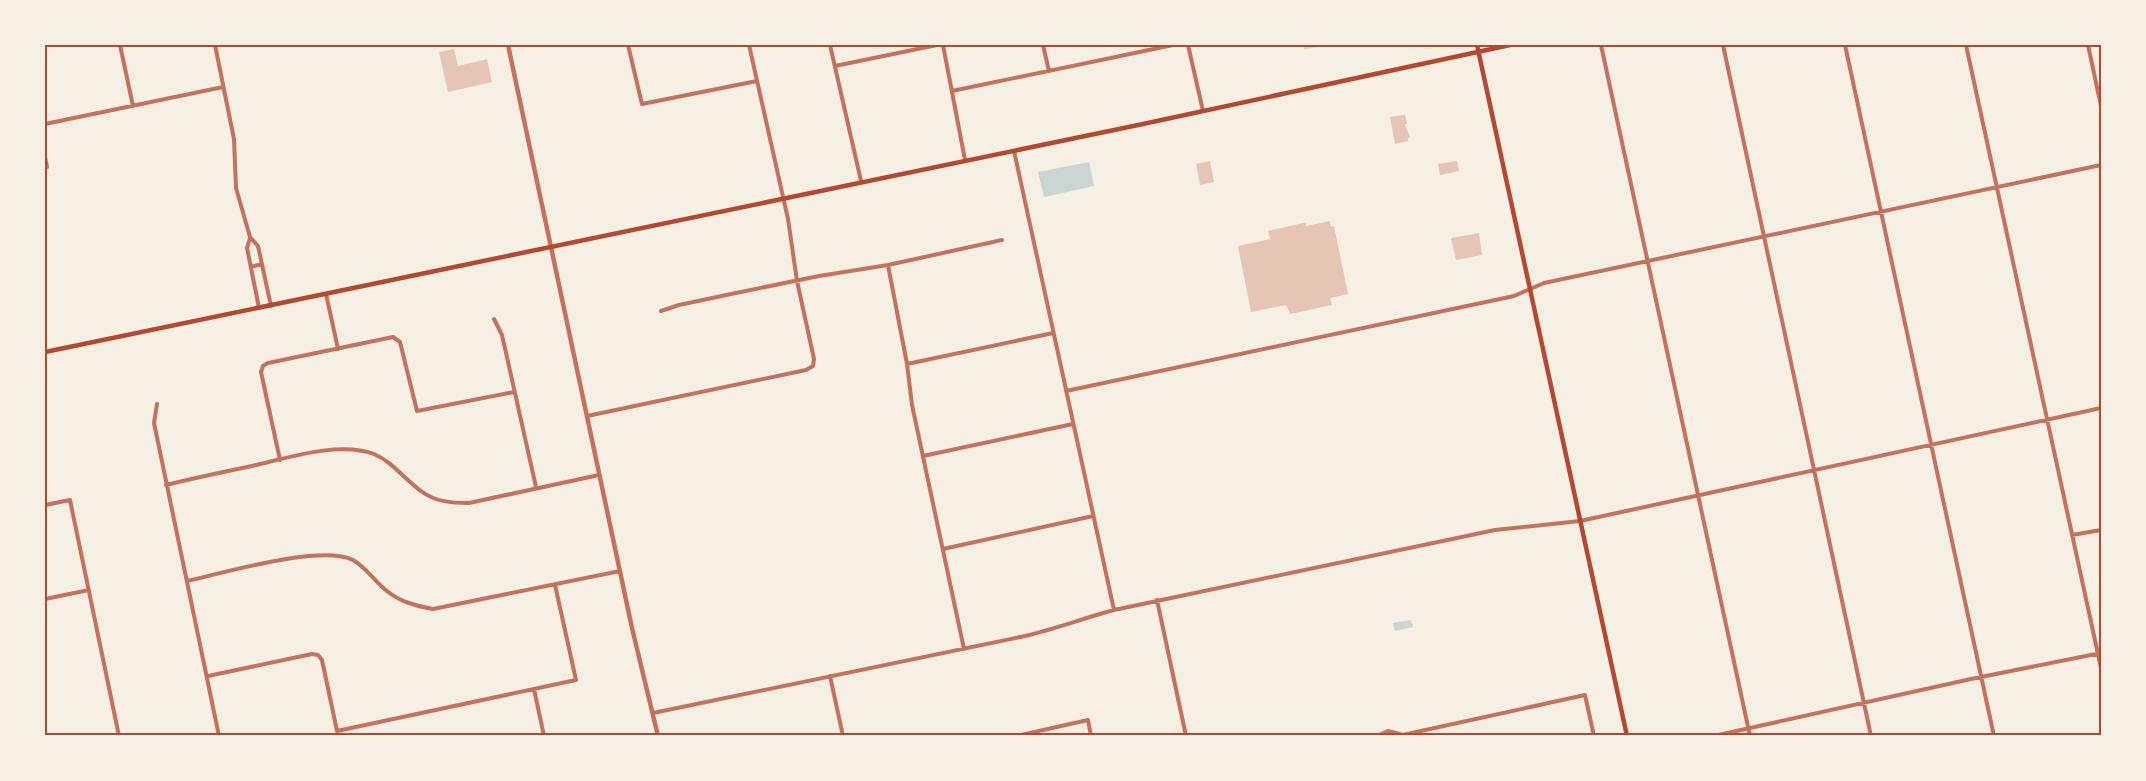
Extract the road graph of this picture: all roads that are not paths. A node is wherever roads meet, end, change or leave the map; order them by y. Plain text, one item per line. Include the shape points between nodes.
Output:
1 (120, 45) edge
2 (214, 45) edge
3 (508, 45) edge
4 (628, 45) edge
5 (749, 45) edge
6 (830, 45) edge
7 (937, 45) edge
8 (944, 45) edge
9 (1043, 45) edge
10 (1173, 45) edge
11 (1188, 45) edge
12 (1477, 45) edge
13 (1510, 45) edge
14 (1601, 45) edge
15 (1723, 45) edge
16 (1845, 45) edge
17 (1966, 45) edge
18 (2088, 45) edge
19 (1478, 52) junction
20 (835, 66) junction
21 (1049, 71) junction
22 (757, 81) junction
23 (224, 87) junction
24 (952, 91) junction
25 (133, 106) junction
26 (2101, 106) edge
27 (1203, 111) junction
28 (45, 124) edge
29 (1014, 150) junction
30 (45, 157) edge
31 (965, 160) junction
32 (2101, 165) edge
33 (46, 167) edge
34 (861, 181) junction
35 (1997, 187) junction
36 (783, 198) junction
37 (1881, 211) junction
38 (1764, 236) junction
39 (250, 237) junction
40 (1002, 240) dead end
41 (550, 247) junction
42 (1647, 262) junction
43 (262, 264) junction
44 (888, 265) junction
45 (250, 267) junction
46 (797, 281) junction
47 (1530, 291) junction
48 (326, 294) junction
49 (271, 306) junction
50 (259, 308) junction
51 (661, 311) dead end
52 (494, 319) dead end
53 (1053, 333) junction
54 (338, 349) junction
55 (45, 352) edge
56 (907, 364) junction
57 (1066, 391) junction
58 (514, 392) junction
59 (157, 404) dead end
60 (2101, 408) edge
61 (586, 417) junction
62 (2047, 420) junction
63 (1073, 424) junction
64 (1931, 445) junction
65 (923, 456) junction
66 (280, 460) junction
67 (1815, 471) junction
68 (599, 475) junction
69 (166, 485) junction
70 (536, 487) junction
71 (1698, 495) junction
72 (45, 505) edge
73 (1093, 516) junction
74 (1580, 521) junction
75 (2101, 530) edge
76 (2072, 536) junction
77 (943, 549) junction
78 (620, 571) junction
79 (187, 581) junction
80 (555, 585) junction
81 (89, 590) junction
82 (45, 599) edge
83 (1157, 600) junction
84 (1114, 610) junction
85 (964, 649) junction
86 (2100, 654) edge
87 (2101, 668) edge
88 (208, 676) junction
89 (831, 676) junction
90 (1981, 677) junction
91 (534, 689) junction
92 (1863, 703) junction
93 (653, 713) junction
94 (1748, 729) junction
95 (1399, 735) edge
96 (119, 736) edge
97 (219, 736) edge
98 (544, 736) edge
99 (658, 736) edge
100 (843, 736) edge
101 (1016, 736) edge
102 (1091, 736) edge
103 (1186, 736) edge
104 (1377, 736) edge
105 (1594, 736) edge
106 (1627, 736) edge
107 (1714, 736) edge
108 (1750, 736) edge
109 (1871, 736) edge
110 (1994, 736) edge

1 - 25 street
2 - 23 street
3 - 41 street
4 - 22 street via 642,104
5 - 22 street
6 - 20 street
7 - 20 street
8 - 24 street
9 - 21 street
10 - 21 street
11 - 27 street
12 - 19 main road
13 - 19 main road
14 - 42 street
15 - 38 street
16 - 37 street
17 - 35 street
18 - 26 street
19 - 27 main road
19 - 47 main road
20 - 34 street
21 - 24 street
22 - 36 street
23 - 25 street
23 - 39 street via 234,139 236,188
24 - 31 street
25 - 28 street
27 - 29 main road
29 - 31 main road
29 - 53 street
30 - 33 street
31 - 34 main road
32 - 35 street
34 - 36 main road
35 - 37 street
35 - 62 street
36 - 41 main road
36 - 46 street
37 - 38 street
37 - 64 street
38 - 42 street
38 - 67 street
39 - 43 street via 258,246
39 - 45 street
40 - 44 street
41 - 48 main road
41 - 61 street
42 - 47 street via 1544,283
42 - 71 street
43 - 45 street
43 - 49 street
44 - 46 street
44 - 56 street
45 - 50 street
46 - 51 street
46 - 61 street via 814,359 812,368
47 - 57 street
47 - 74 main road
48 - 49 main road
48 - 54 street
49 - 50 main road
50 - 55 main road
52 - 58 street via 502,335
53 - 56 street
53 - 57 street
54 - 58 street via 398,338 417,411
54 - 66 street via 263,366 261,372
56 - 65 street
57 - 63 street
58 - 70 street
59 - 69 street via 154,423
60 - 62 street
61 - 68 street
62 - 64 street
62 - 76 street
63 - 65 street
63 - 73 street
64 - 67 street
64 - 90 street
65 - 77 street
66 - 69 street
66 - 70 street via 342,449 364,451 392,465 422,492 451,503 469,503
67 - 71 street
67 - 92 street
68 - 70 street
68 - 78 street
69 - 79 street
71 - 74 street
71 - 94 street
72 - 81 street via 70,500
73 - 77 street
73 - 84 street
74 - 83 street via 1495,530
74 - 106 main road
75 - 76 street
76 - 86 street
77 - 85 street
78 - 80 street
78 - 93 street
79 - 80 street via 300,556 334,554 353,560 387,591 406,602 433,609
79 - 88 street
80 - 91 street via 576,680
81 - 82 street
81 - 96 street
83 - 84 street
83 - 103 street
84 - 85 street via 1055,629
85 - 89 street
86 - 87 street
86 - 90 street
88 - 91 street via 318,655 337,731
88 - 97 street
89 - 93 street
89 - 100 street
90 - 92 street
90 - 110 street
91 - 98 street
92 - 94 street
92 - 109 street
93 - 99 street
94 - 107 street
94 - 108 street
95 - 104 street via 1388,731
95 - 105 street via 1585,695
101 - 102 street via 1088,720

